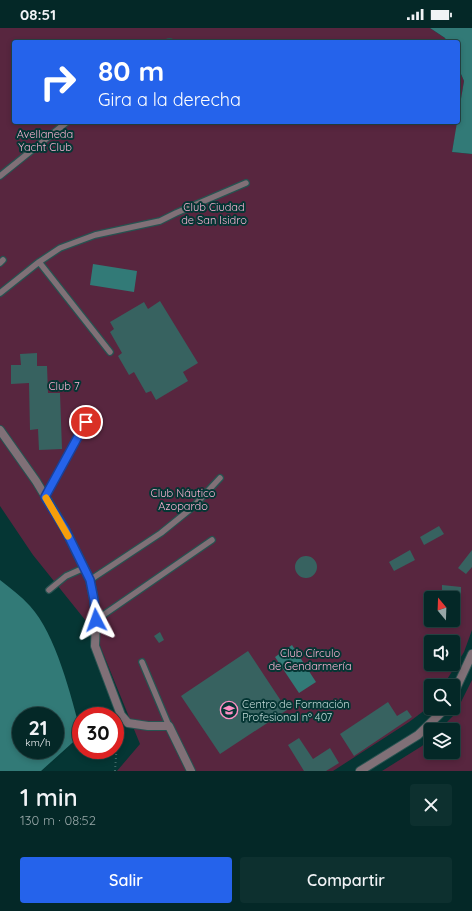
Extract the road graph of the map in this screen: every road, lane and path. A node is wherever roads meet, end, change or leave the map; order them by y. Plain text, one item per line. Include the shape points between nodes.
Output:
1 (65, 124) edge
2 (0, 176) edge
3 (246, 183) dead end
4 (39, 262) junction
5 (0, 293) edge
6 (110, 352) dead end
7 (86, 422) dead end
8 (0, 430) edge
9 (220, 478) dead end
10 (45, 497) junction
11 (212, 540) dead end
12 (84, 568) junction
13 (90, 580) junction
14 (49, 590) dead end
15 (96, 620) junction
16 (472, 654) edge
17 (142, 662) dead end
18 (460, 680) edge
19 (439, 715) edge
20 (128, 723) junction
21 (169, 726) junction
22 (115, 771) edge
23 (191, 771) edge
24 (360, 771) edge

1 - 2 lane
3 - 4 lane via 160,221 95,235 60,248
4 - 5 lane
4 - 6 lane
7 - 10 lane
8 - 10 street
9 - 13 lane via 193,507
10 - 12 street via 65,529
11 - 15 lane
12 - 13 street
12 - 14 lane via 66,576
13 - 15 street
15 - 20 street via 94,646 121,715
16 - 18 street
17 - 21 lane
19 - 24 street via 418,735
20 - 21 street
20 - 22 path via 117,742
21 - 23 street

